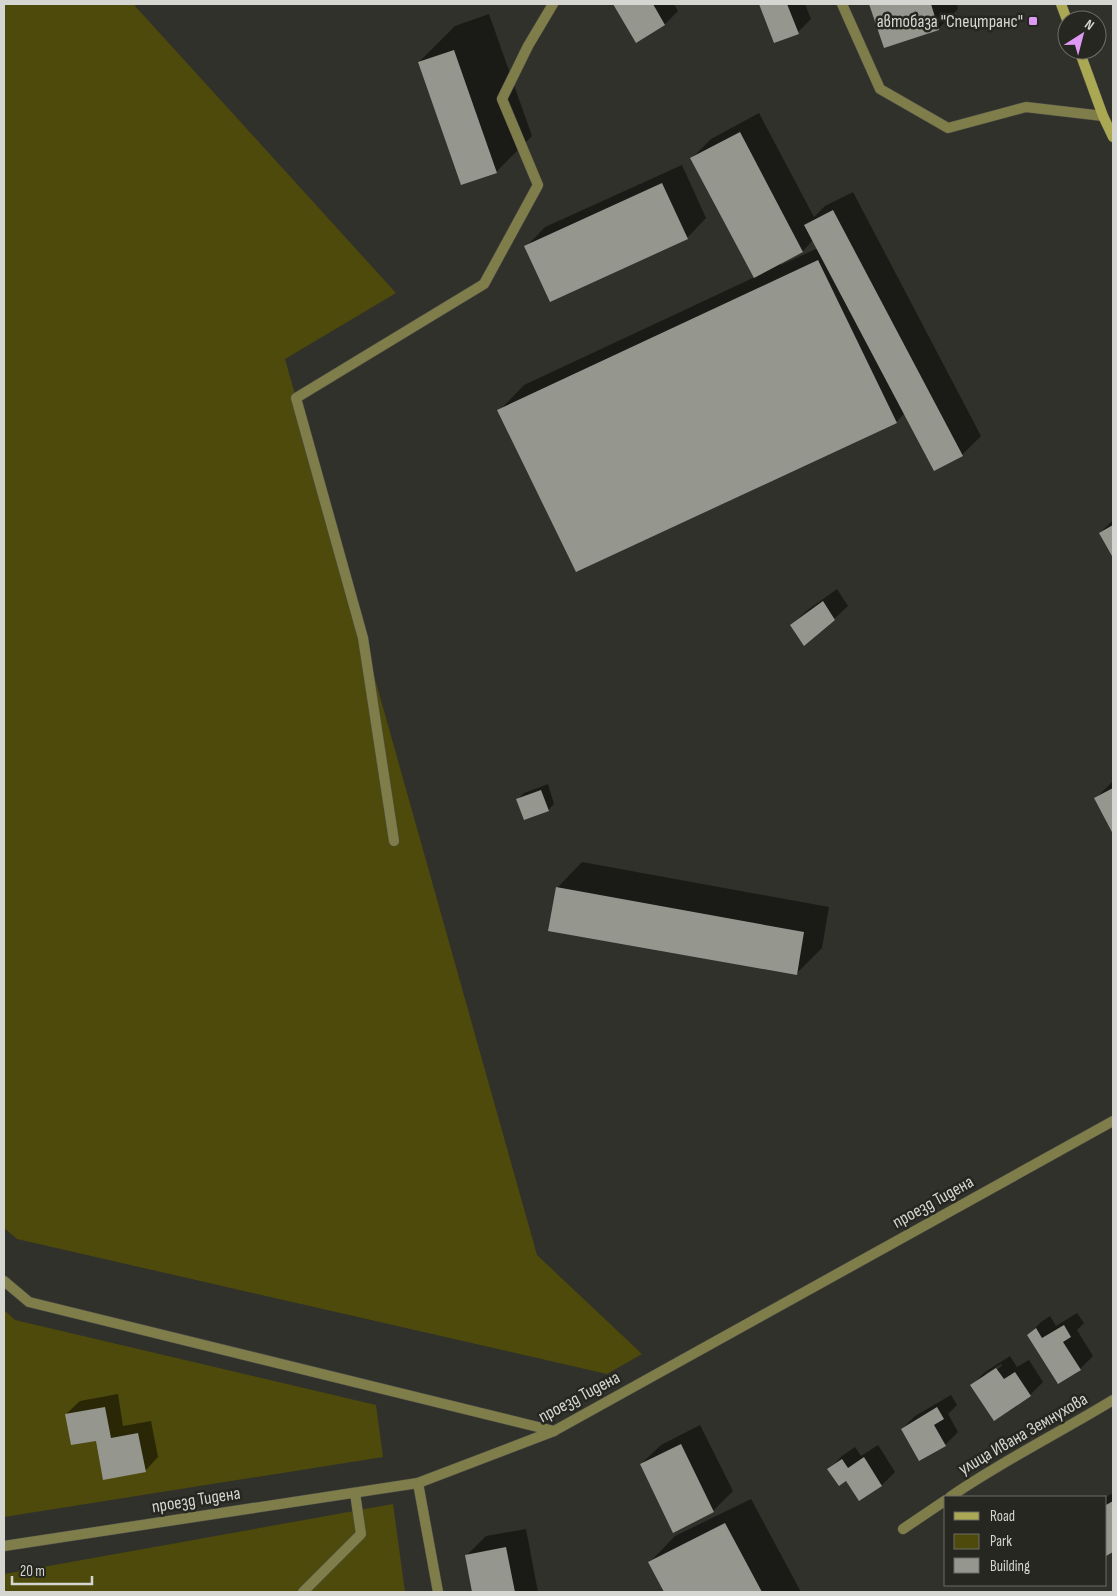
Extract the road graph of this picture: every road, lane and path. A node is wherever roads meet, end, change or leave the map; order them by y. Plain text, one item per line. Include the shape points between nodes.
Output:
1 (553, 4) edge
2 (842, 4) edge
3 (1082, 60) edge
4 (1103, 116) junction
5 (1113, 137) edge
6 (394, 841) dead end
7 (1113, 1121) edge
8 (4, 1281) edge
9 (1113, 1400) edge
10 (554, 1431) junction
11 (418, 1483) junction
12 (355, 1492) junction
13 (951, 1496) edge
14 (944, 1501) edge
15 (903, 1530) dead end
16 (4, 1546) edge
17 (303, 1592) edge
18 (438, 1592) edge

1 - 6 street via 502,99 538,185 484,284 296,398 363,638
2 - 4 street via 880,89 948,128 1026,107
3 - 4 main road
4 - 5 main road
7 - 10 street, проезд Тидена
8 - 10 street via 29,1302
9 - 13 street, улица Ивана Земнухова
10 - 11 street, проезд Тидена
11 - 12 street, проезд Тидена
11 - 18 street
12 - 16 street, проезд Тидена
12 - 17 street via 361,1534
14 - 15 street

